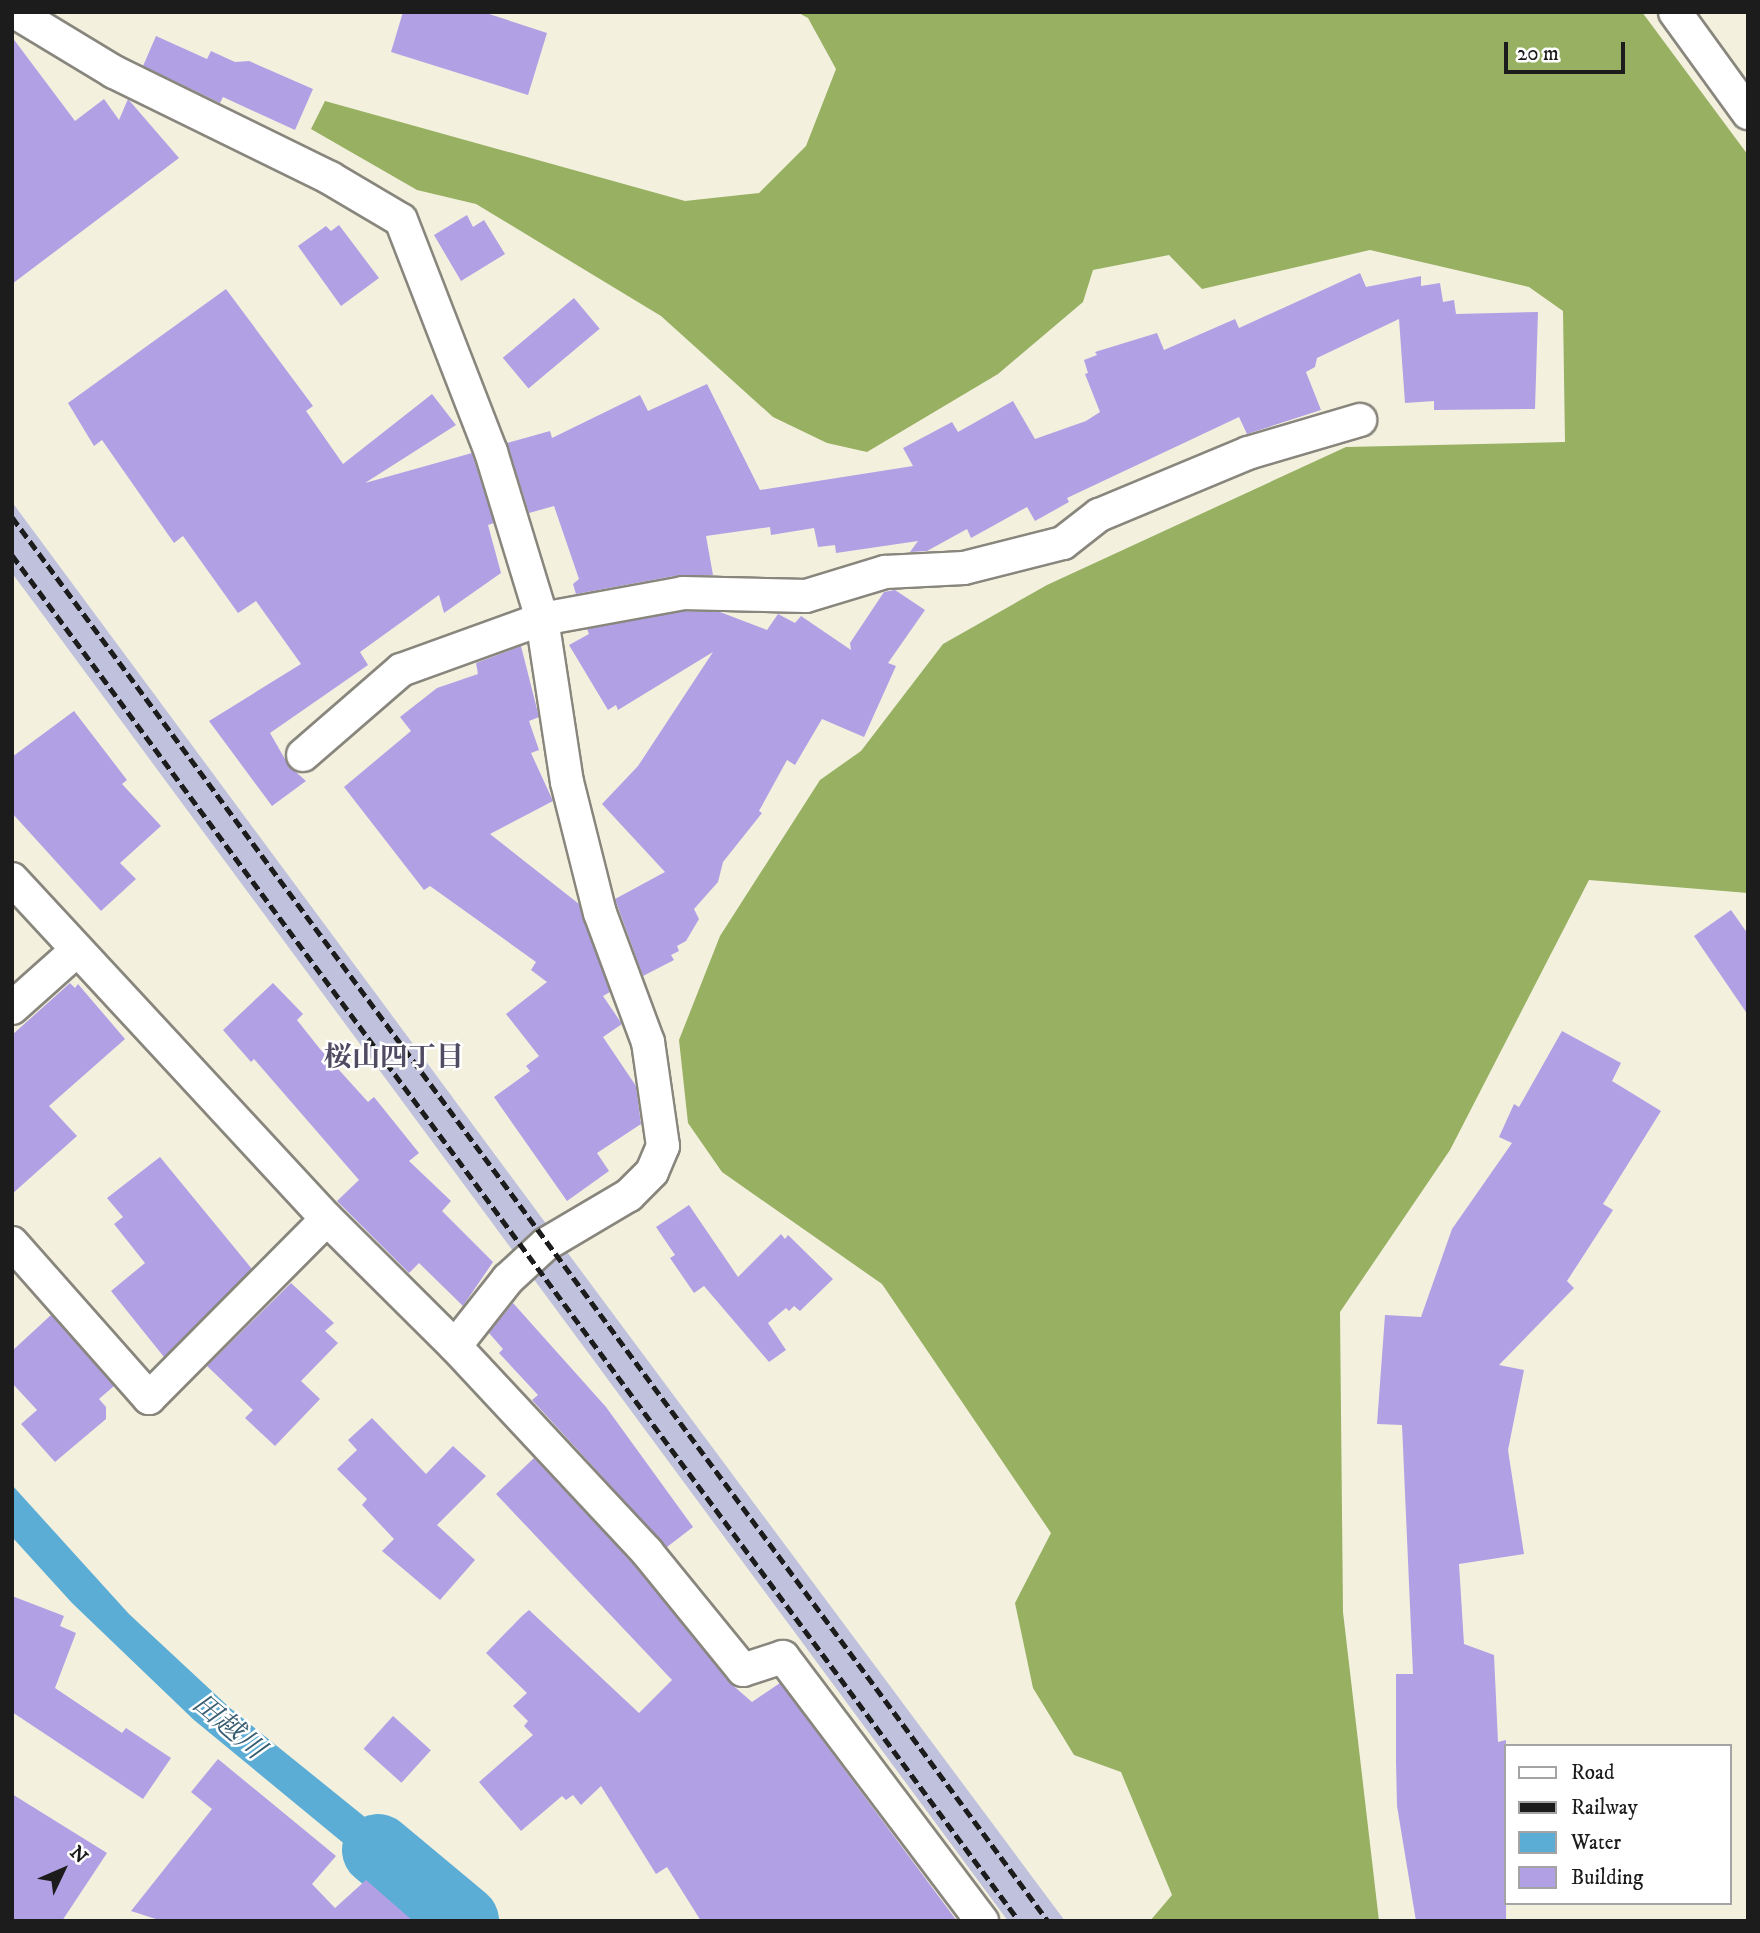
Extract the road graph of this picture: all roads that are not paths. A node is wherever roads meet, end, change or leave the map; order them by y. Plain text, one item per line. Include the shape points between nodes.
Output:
1 (15, 12) edge
2 (1675, 12) edge
3 (1748, 113) edge
4 (1360, 420) dead end
5 (542, 619) junction
6 (303, 755) dead end
7 (12, 879) edge
8 (76, 951) junction
9 (12, 1008) edge
10 (327, 1219) junction
11 (12, 1243) edge
12 (455, 1346) junction
13 (982, 1921) edge

1 - 5 street via 114,72 330,178 401,220 491,452
2 - 3 street
4 - 5 street via 1248,453 1099,515 1063,543 964,568 885,572 806,596 683,593
5 - 6 street via 401,670
5 - 12 street via 567,782 600,913 648,1042 663,1146 652,1172 629,1195 546,1244 508,1279
7 - 8 street
8 - 9 street
8 - 10 street
10 - 11 street via 149,1398
10 - 12 street
12 - 13 street via 647,1552 743,1670 783,1657

